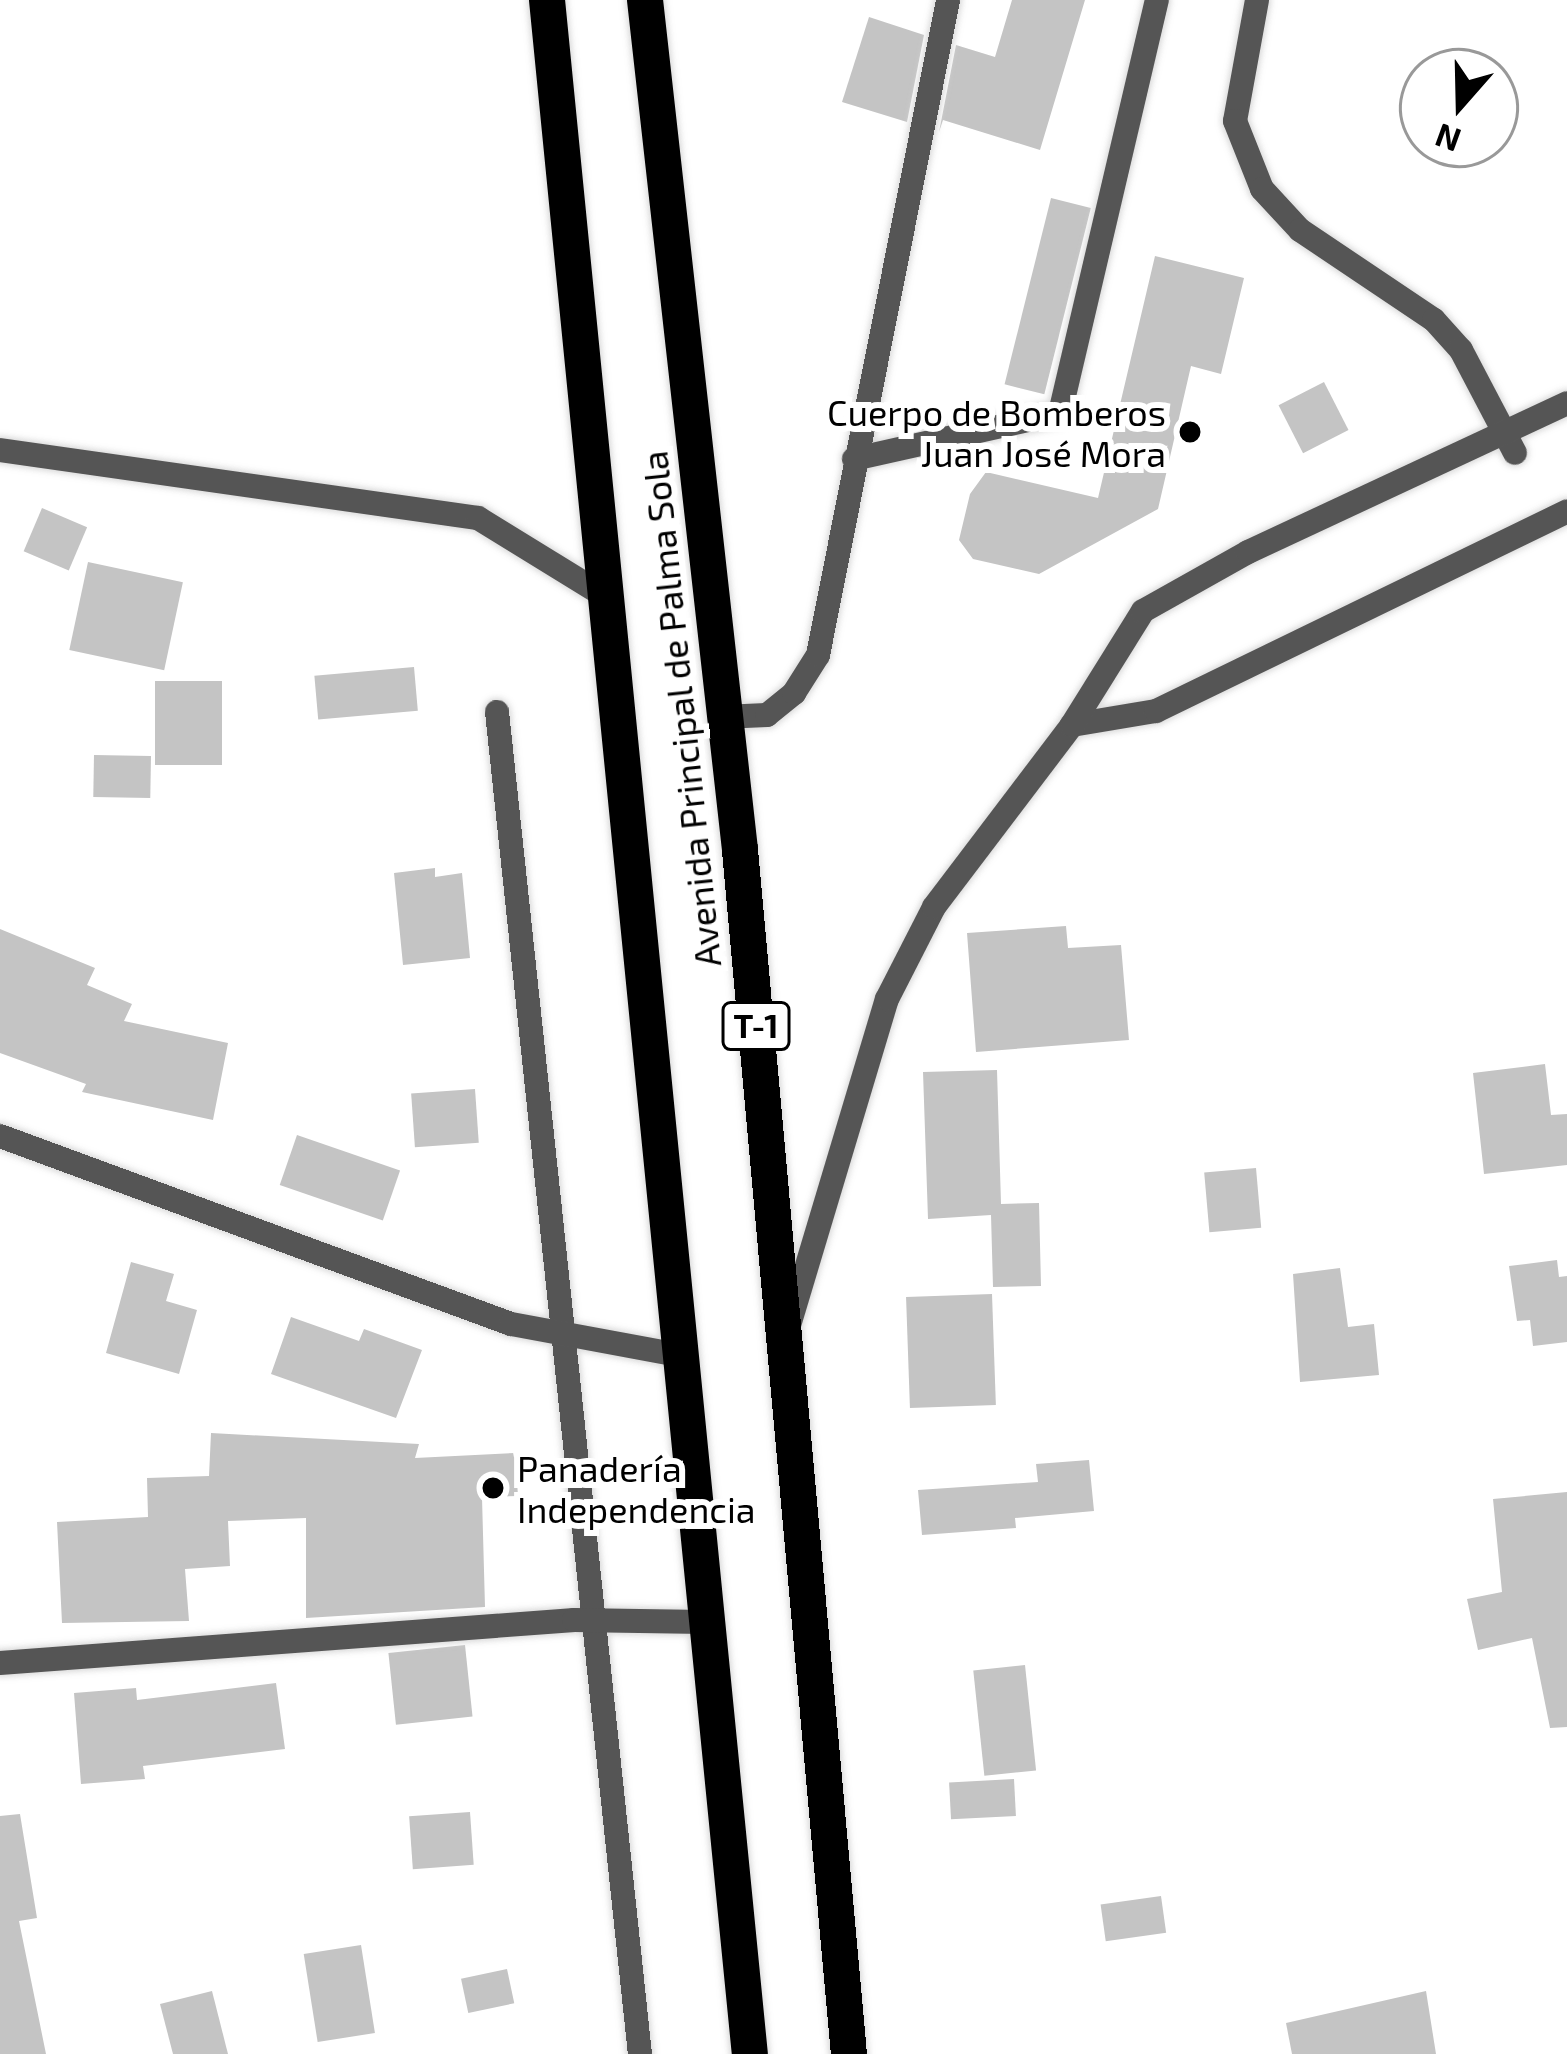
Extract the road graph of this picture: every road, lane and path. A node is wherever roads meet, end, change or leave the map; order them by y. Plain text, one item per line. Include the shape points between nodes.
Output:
1 (547, 0) edge
2 (645, 0) edge
3 (948, 0) edge
4 (1156, 0) edge
5 (1257, 0) edge
6 (1567, 404) edge
7 (1510, 443) junction
8 (0, 450) edge
9 (854, 458) junction
10 (1567, 511) edge
11 (600, 593) junction
12 (497, 712) dead end
13 (722, 718) junction
14 (1072, 725) junction
15 (0, 1136) edge
16 (566, 1334) junction
17 (784, 1342) junction
18 (678, 1355) junction
19 (596, 1620) junction
20 (705, 1622) junction
21 (0, 1663) edge
22 (850, 2053) edge
23 (640, 2054) edge
24 (750, 2054) edge

1 - 11 highway, Avenida Principal de Palma Sola
2 - 13 highway, Avenida Principal de Palma Sola / T-1
3 - 9 street
4 - 9 street via 1060,412
5 - 7 street via 1235,121 1262,189 1300,230 1434,320 1461,350
6 - 7 street
7 - 14 street via 1248,552 1144,611
8 - 11 street via 478,518
9 - 13 street via 824,633 808,676 767,715
10 - 14 street via 1156,711
11 - 18 highway, Avenida Principal de Palma Sola
12 - 16 street
13 - 17 highway, Avenida Principal de Palma Sola / T-1
14 - 17 street via 934,907 887,999
15 - 16 street via 511,1324
16 - 18 street
16 - 19 street
17 - 22 highway, Avenida Principal de Palma Sola / T-1
18 - 20 highway, Avenida Principal de Palma Sola
19 - 20 street
19 - 21 street
19 - 23 street
20 - 24 highway, Avenida Principal de Palma Sola

